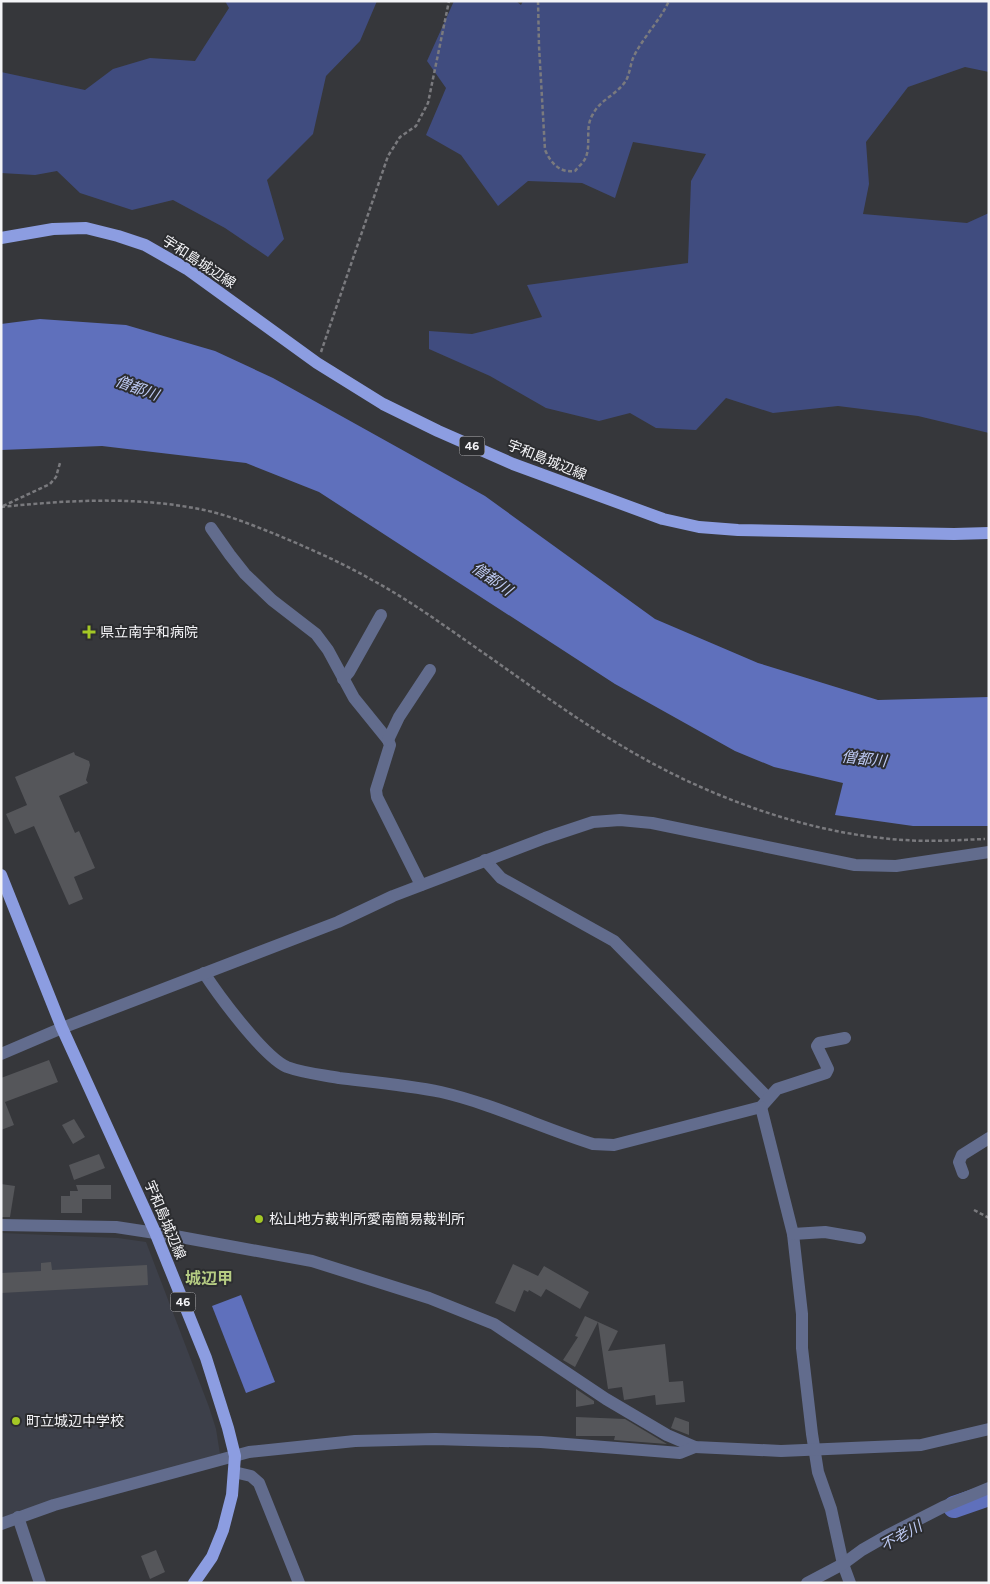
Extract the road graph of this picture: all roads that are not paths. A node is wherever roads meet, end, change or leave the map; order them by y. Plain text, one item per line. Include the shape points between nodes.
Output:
1 (1, 238) edge
2 (211, 528) dead end
3 (989, 533) edge
4 (381, 615) dead end
5 (430, 670) dead end
6 (344, 678) junction
7 (388, 740) junction
8 (989, 852) edge
9 (485, 860) junction
10 (1, 875) edge
11 (421, 885) junction
12 (204, 973) junction
13 (62, 1028) junction
14 (845, 1038) dead end
15 (1, 1054) edge
16 (764, 1103) junction
17 (989, 1138) edge
18 (963, 1173) dead end
19 (1, 1225) edge
20 (155, 1232) junction
21 (793, 1234) junction
22 (860, 1238) dead end
23 (989, 1429) edge
24 (695, 1448) junction
25 (815, 1450) junction
26 (235, 1456) junction
27 (234, 1472) junction
28 (989, 1488) edge
29 (18, 1517) junction
30 (1, 1524) edge
31 (843, 1564) junction
32 (40, 1583) edge
33 (194, 1583) edge
34 (299, 1583) edge
35 (807, 1583) edge
36 (850, 1583) edge

1 - 3 main road, 宇和島城辺線 / 46 via 52,229 86,228 145,245 186,269 317,363 383,404 512,464 663,519 699,527 738,530
2 - 6 street via 245,574 316,634
4 - 6 street
5 - 7 street
6 - 7 street via 354,698
7 - 11 street via 390,745 376,790
8 - 9 street via 896,866 855,865 652,823 620,820 593,822
9 - 11 street
9 - 16 street via 501,878 614,941
10 - 13 main road, 宇和島城辺線 / 46
11 - 12 street via 338,922
12 - 13 street
12 - 16 street via 259,1043 287,1067 466,1098 593,1144 614,1145
13 - 15 street
13 - 20 main road, 宇和島城辺線 / 46
14 - 16 street via 816,1046 828,1069 826,1073 777,1089
16 - 21 street
17 - 18 street via 962,1155 959,1162
19 - 20 street via 116,1227
20 - 24 street via 312,1261 468,1312 494,1324 667,1435
20 - 26 main road, 宇和島城辺線 / 46 via 206,1358
21 - 22 street via 825,1232
21 - 25 street via 802,1314 802,1348
23 - 25 street via 921,1445
24 - 25 street
24 - 26 street via 680,1453 541,1442 426,1440 355,1442
25 - 31 street
26 - 27 main road, 宇和島城辺線 / 46
26 - 29 street
27 - 33 main road, 宇和島城辺線 / 46 via 223,1530 212,1557
27 - 34 street via 251,1476 259,1483
28 - 31 street via 890,1534
29 - 30 street
29 - 32 street
31 - 35 street
31 - 36 street

